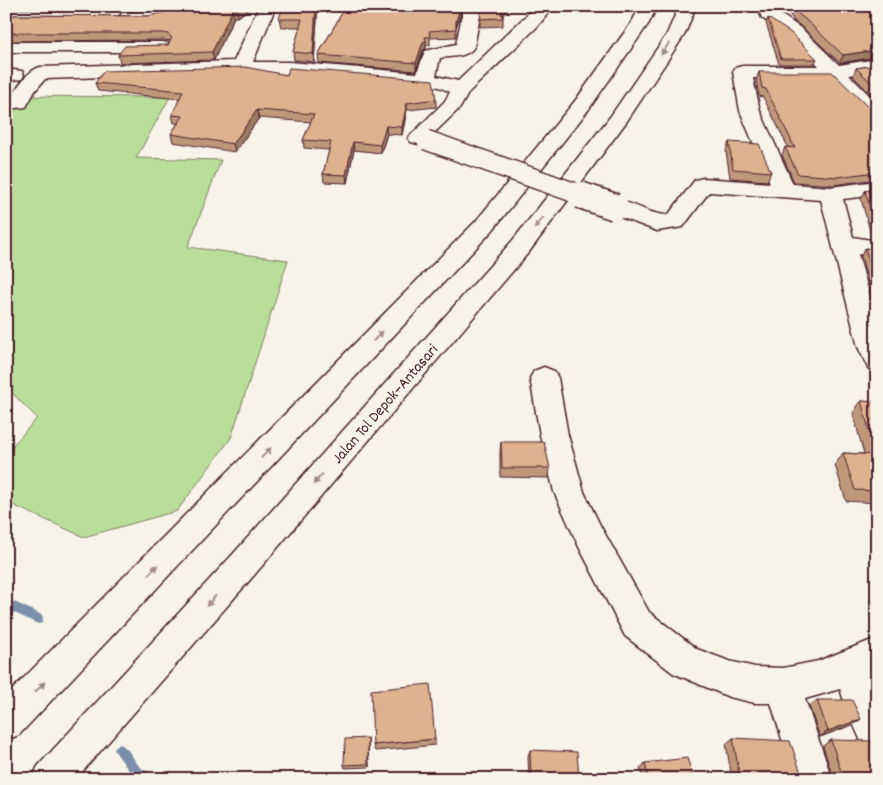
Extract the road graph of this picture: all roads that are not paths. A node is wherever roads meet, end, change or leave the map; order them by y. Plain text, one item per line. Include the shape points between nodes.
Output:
1 (172, 6) edge
2 (268, 6) edge
3 (473, 6) edge
4 (546, 6) edge
5 (649, 6) edge
6 (688, 6) edge
7 (765, 6) edge
8 (115, 17) edge
9 (6, 47) edge
10 (164, 47) edge
11 (877, 65) edge
12 (241, 67) junction
13 (834, 72) junction
14 (425, 80) junction
15 (462, 89) junction
16 (6, 103) edge
17 (877, 114) edge
18 (877, 188) edge
19 (784, 190) junction
20 (830, 194) junction
21 (844, 244) junction
22 (877, 250) edge
23 (877, 361) edge
24 (544, 378) dead end
25 (863, 660) edge
26 (783, 686) junction
27 (6, 722) edge
28 (877, 735) edge
29 (51, 779) edge
30 (813, 779) edge

1 - 8 main road via 159,16
2 - 12 main road
3 - 14 main road via 465,47 432,55
4 - 15 main road
27 -> 5 main road via 484,226 582,105
6 -> 29 main road, Jalan Tol Depok–Antasari via 676,34 617,121 521,246 245,563
7 - 13 main road via 768,14 796,33
9 - 10 main road
11 - 13 main road
12 - 14 main road
12 - 16 main road via 40,73 19,103
13 - 17 main road
13 - 19 main road via 742,72 750,111
14 - 15 main road
15 - 19 main road, bridge via 453,104 418,138 657,223 675,222 703,185
18 - 20 main road
19 - 20 main road
20 - 21 main road
21 - 22 main road
21 - 23 main road
24 - 26 main road via 569,492 588,536 637,624 685,661 729,679 754,685
25 - 26 main road via 818,679
25 - 28 main road via 865,710
26 - 30 main road

